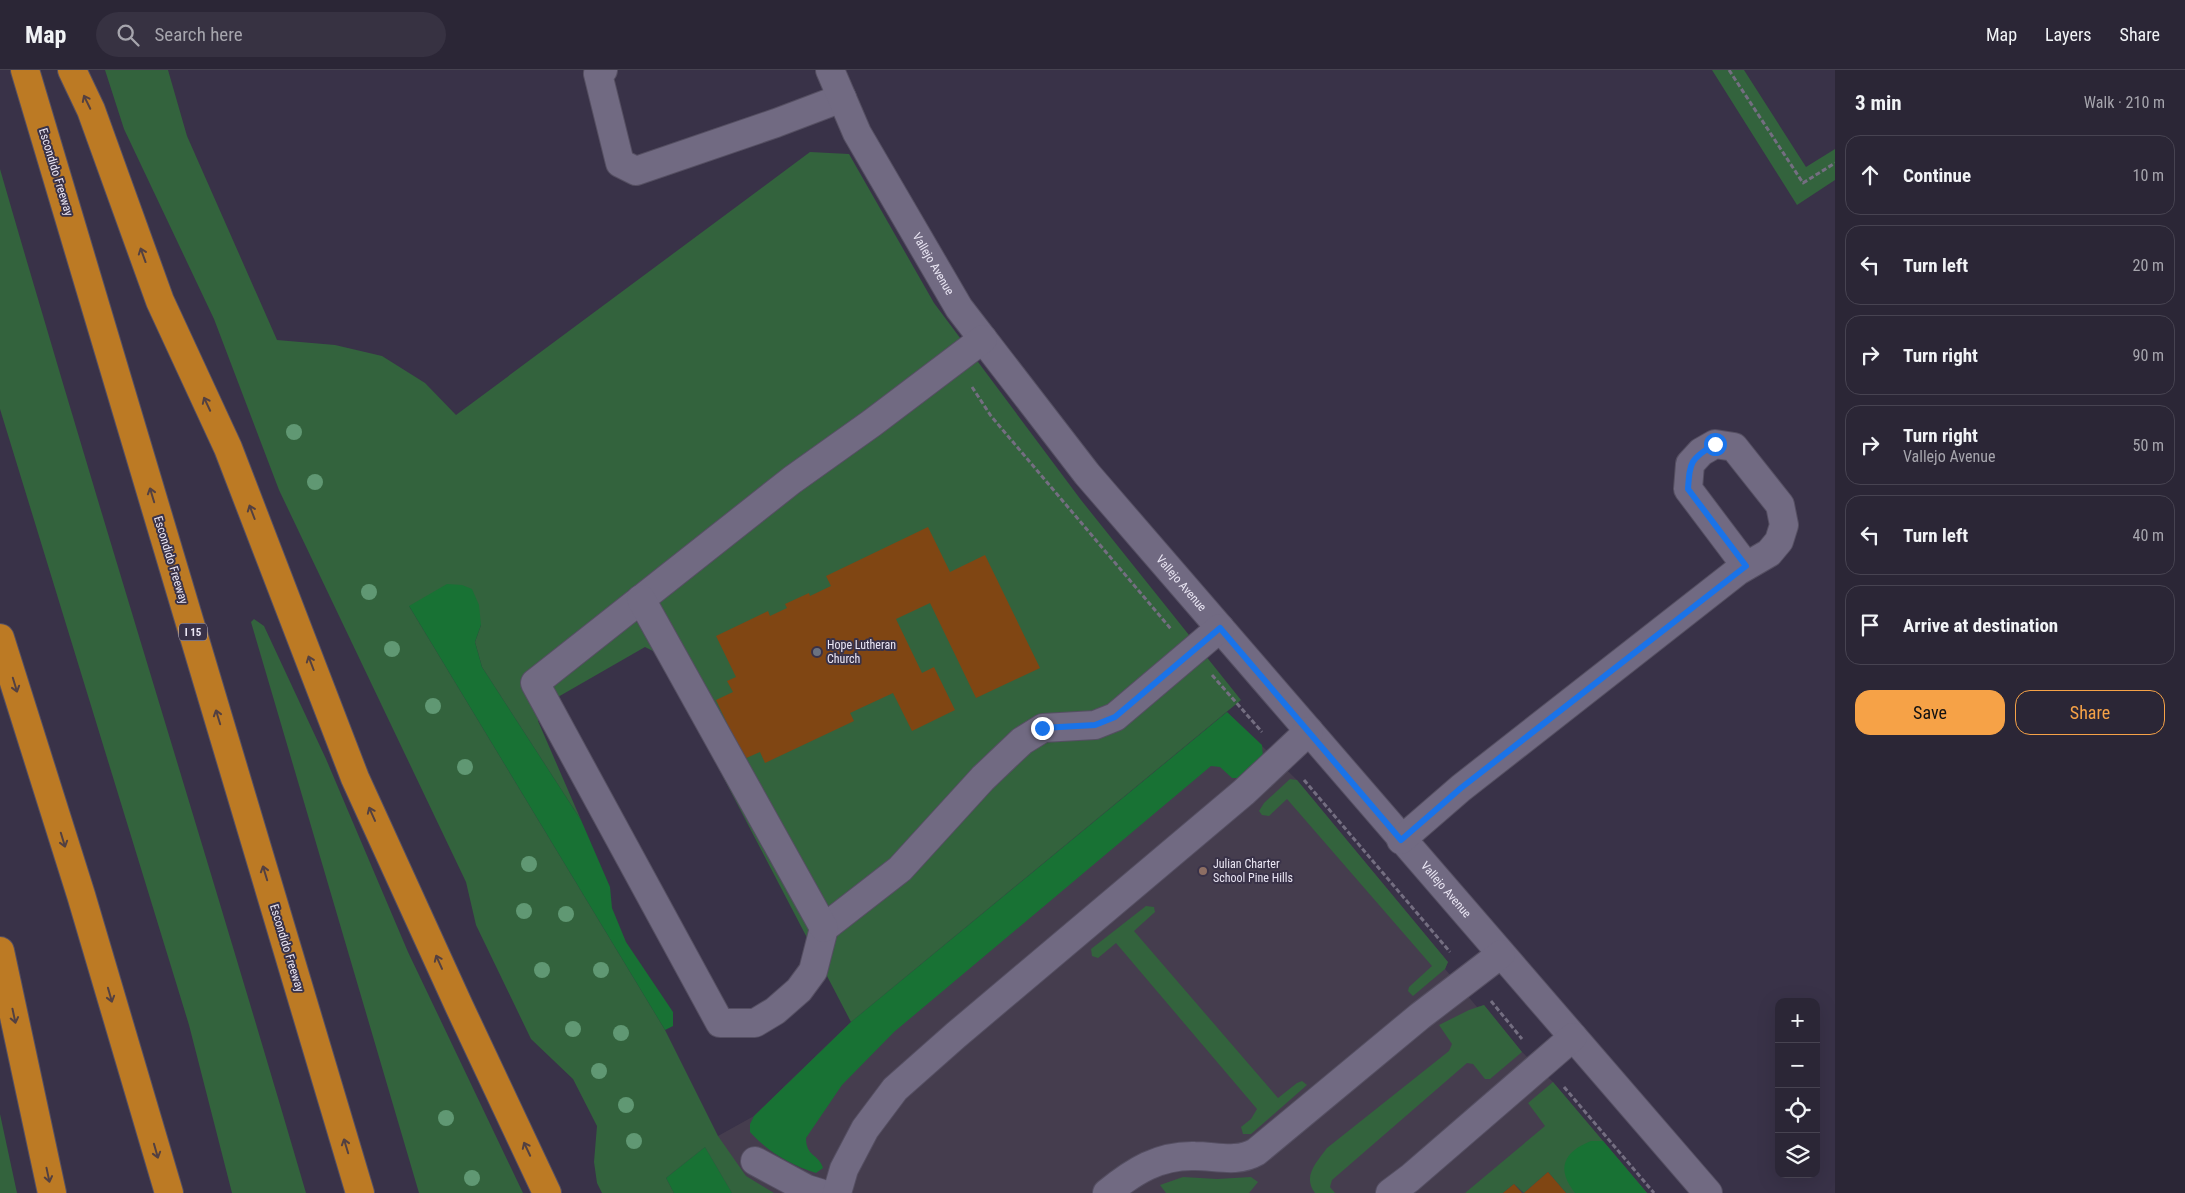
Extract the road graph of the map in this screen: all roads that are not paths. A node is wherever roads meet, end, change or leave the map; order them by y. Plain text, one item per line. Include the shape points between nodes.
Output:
1 (25, 70) edge
2 (72, 70) edge
3 (603, 70) edge
4 (830, 70) edge
5 (842, 98) junction
6 (982, 339) junction
7 (1746, 566) dead end
8 (641, 599) junction
9 (1220, 628) junction
10 (0, 638) edge
11 (1309, 731) junction
12 (1401, 840) junction
13 (824, 928) junction
14 (0, 951) edge
15 (1501, 954) junction
16 (1573, 1037) junction
17 (755, 1161) dead end
18 (52, 1193) edge
19 (169, 1193) edge
20 (360, 1193) edge
21 (547, 1193) edge
22 (820, 1193) edge
23 (837, 1193) edge
24 (1107, 1193) edge
25 (1390, 1193) edge
26 (1708, 1193) edge

20 -> 1 highway, Escondido Freeway / I 15
21 -> 2 highway via 356,778 228,448 160,301 91,110
3 - 5 street via 598,74 620,164 636,171
4 - 5 street, Vallejo Avenue
5 - 6 street, Vallejo Avenue via 857,133 959,308
6 - 8 street via 792,480
6 - 9 street, Vallejo Avenue via 1087,474
7 - 12 street via 1461,788
8 - 13 street
8 - 13 street via 535,683 720,1023 755,1023 799,990 813,972
9 - 11 street, Vallejo Avenue
9 - 13 street via 1115,717 1095,725 1042,728 1022,741 982,778 900,868
10 -> 19 highway
11 - 12 street, Vallejo Avenue
11 - 23 street via 1244,792 895,1089 865,1129 844,1169
12 - 15 street, Vallejo Avenue
14 -> 18 highway
15 - 16 street, Vallejo Avenue
15 - 24 street via 1420,1016 1256,1152 1235,1158 1163,1158 1146,1165
16 - 25 street
16 - 26 street, Vallejo Avenue
17 - 22 street

